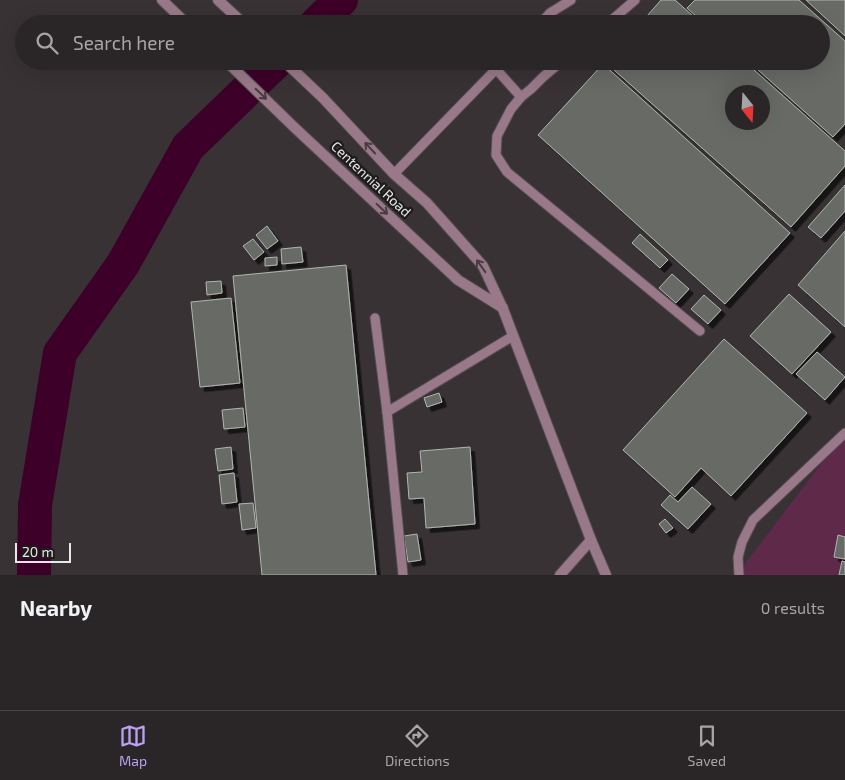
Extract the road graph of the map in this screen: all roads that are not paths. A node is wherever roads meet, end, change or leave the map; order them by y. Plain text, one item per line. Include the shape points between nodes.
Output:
1 (162, 0) edge
2 (218, 0) edge
3 (571, 0) edge
4 (635, 0) edge
5 (178, 15) edge
6 (234, 15) edge
7 (548, 15) edge
8 (618, 15) edge
9 (235, 70) edge
10 (293, 70) edge
11 (495, 70) edge
12 (497, 70) edge
13 (551, 70) edge
14 (521, 97) junction
15 (394, 174) junction
16 (503, 309) junction
17 (375, 318) dead end
18 (700, 331) dead end
19 (513, 336) junction
20 (387, 412) junction
21 (845, 433) edge
22 (591, 540) junction
23 (403, 575) edge
24 (560, 575) edge
25 (606, 575) edge
26 (739, 575) edge

1 - 5 street
2 - 6 street
3 - 7 lane
4 - 8 lane
9 -> 16 street, Centennial Road via 458,280
15 -> 10 street, Centennial Road
11 - 15 lane
12 - 14 lane
13 - 14 lane
14 - 18 lane via 497,136 496,155 506,172
16 -> 15 street, Centennial Road via 483,266 427,203
16 - 19 street, Centennial Road
17 - 20 lane
19 - 20 lane
19 - 22 street, Centennial Road
20 - 23 lane
21 - 26 lane via 753,520 738,557
22 - 24 street
22 - 25 street, Centennial Road

